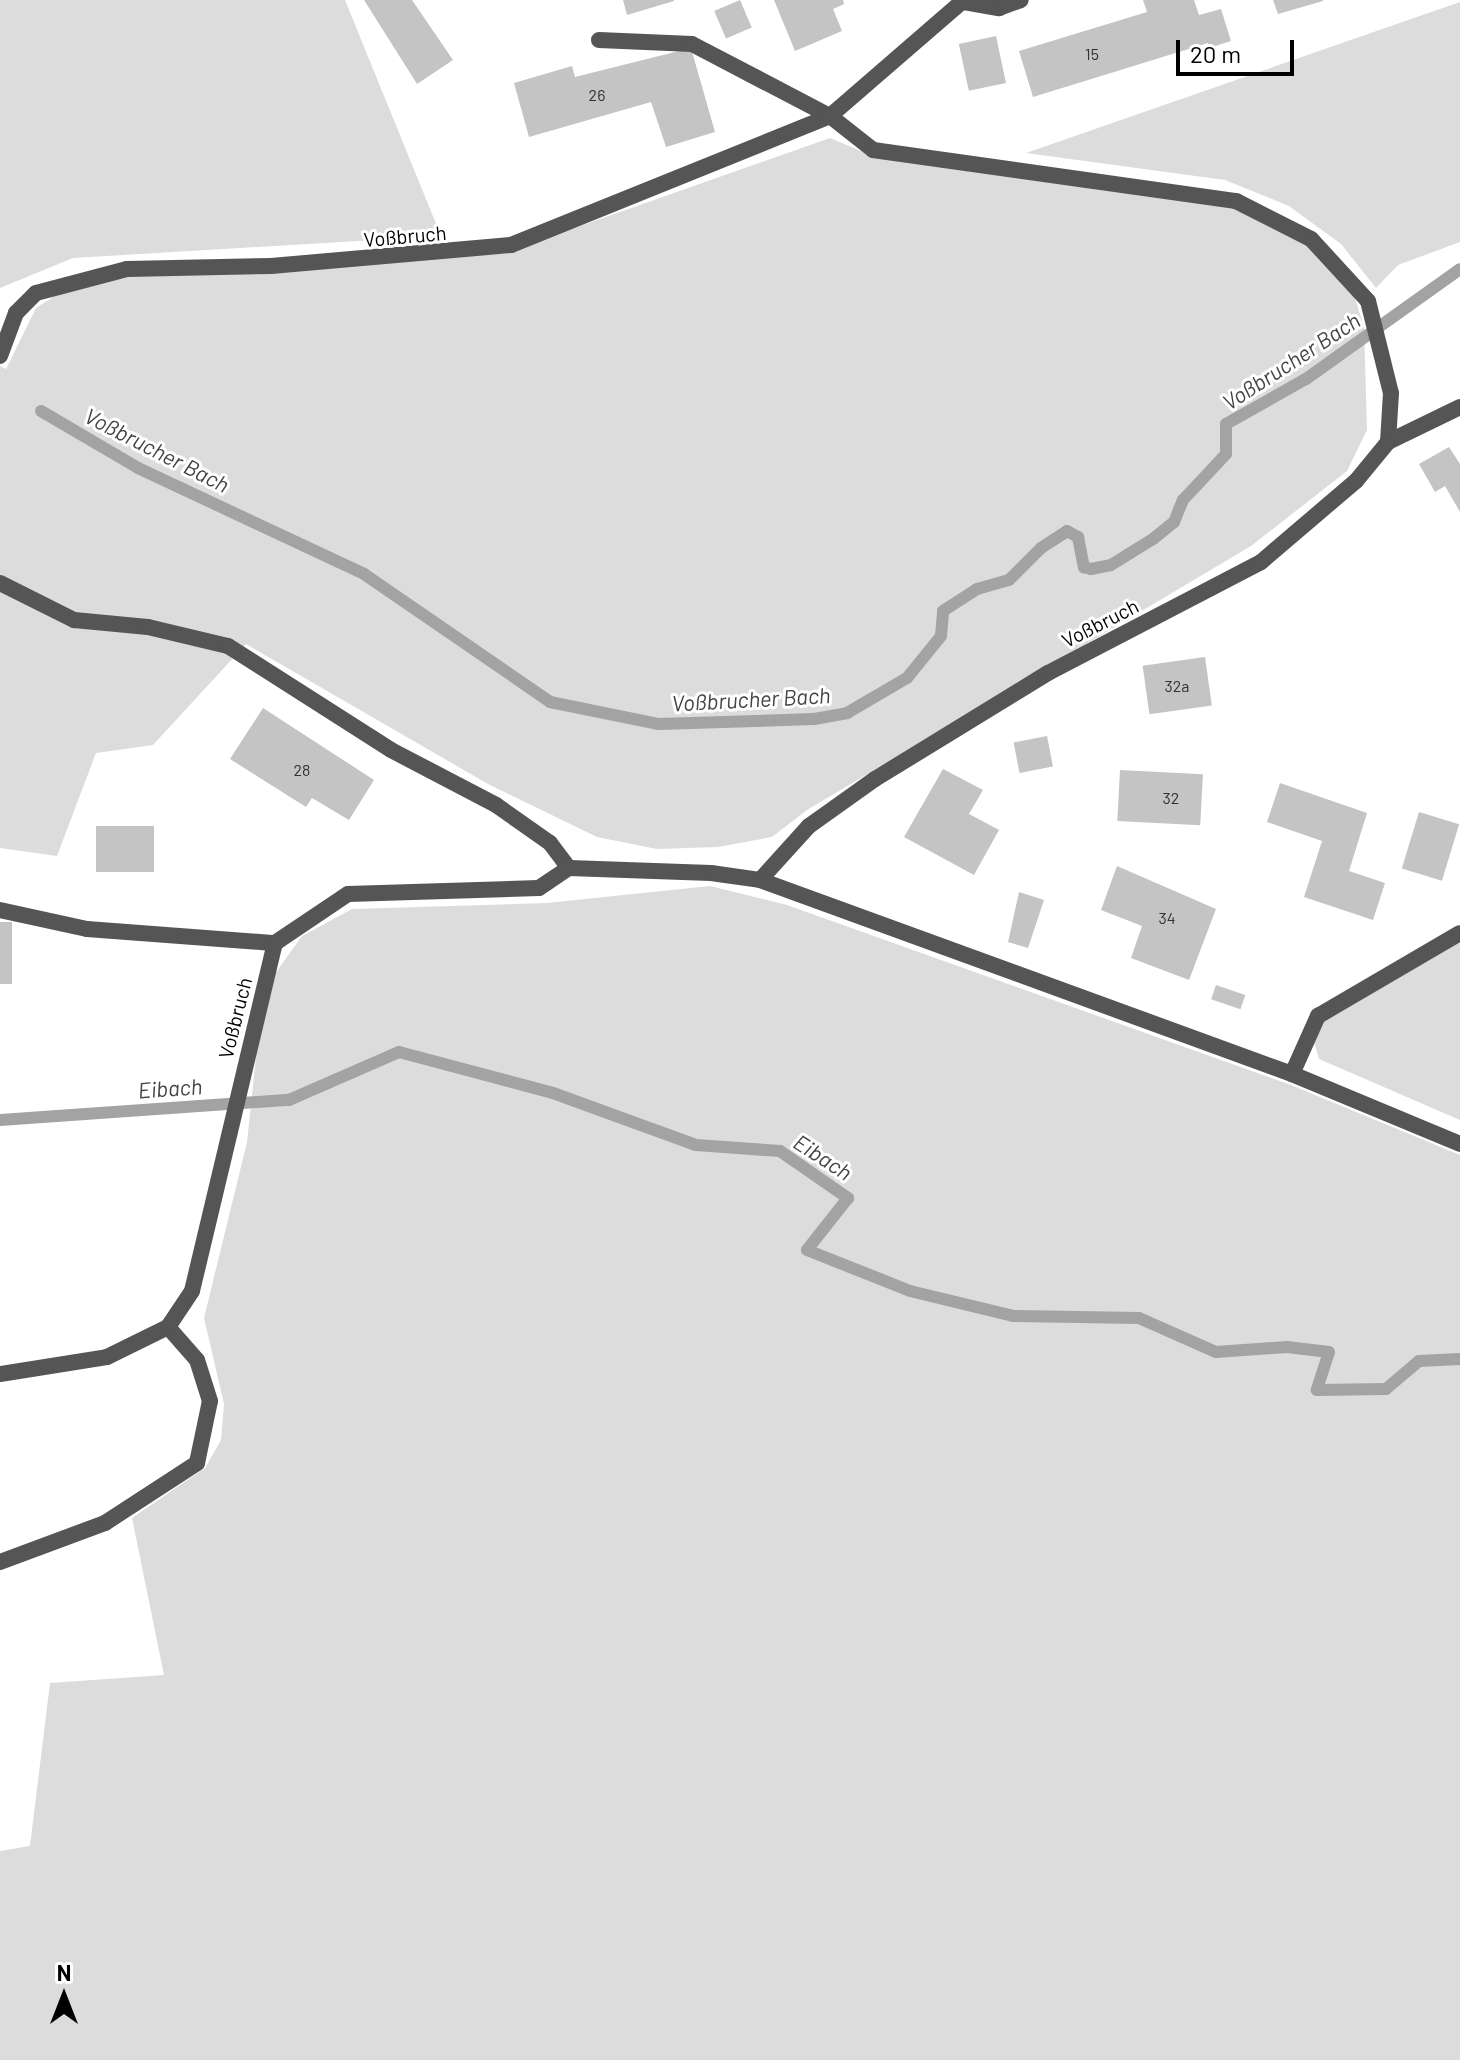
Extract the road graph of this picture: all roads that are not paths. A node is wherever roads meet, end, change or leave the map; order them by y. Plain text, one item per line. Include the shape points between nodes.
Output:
1 (1021, 0) edge
2 (964, 1) edge
3 (599, 40) dead end
4 (830, 116) junction
5 (0, 356) edge
6 (1460, 407) edge
7 (1388, 442) junction
8 (0, 583) edge
9 (569, 868) junction
10 (760, 880) junction
11 (0, 910) edge
12 (1460, 933) edge
13 (275, 943) junction
14 (1292, 1074) junction
15 (1455, 1142) edge
16 (168, 1327) junction
17 (0, 1374) edge
18 (0, 1562) edge

1 - 2 street via 999,8
2 - 4 street, Voßbruch
3 - 4 street via 692,44
4 - 5 street, Voßbruch via 511,245 271,266 127,269 36,293 16,313
4 - 7 street via 873,150 1236,201 1311,239 1368,301 1385,351 1391,393
6 - 7 street, Voßbruch
7 - 10 street, Voßbruch via 1356,481 1261,562 1048,673 875,779 809,826
8 - 9 street via 74,620 148,627 228,646 391,750 496,805 550,843
9 - 10 street
9 - 13 street via 539,888 443,887 348,894
10 - 14 street
11 - 13 street via 87,929
12 - 14 street via 1318,1016
13 - 16 street, Voßbruch via 192,1291
14 - 15 street
16 - 17 street via 107,1357
16 - 18 street via 197,1360 210,1401 197,1463 105,1523

